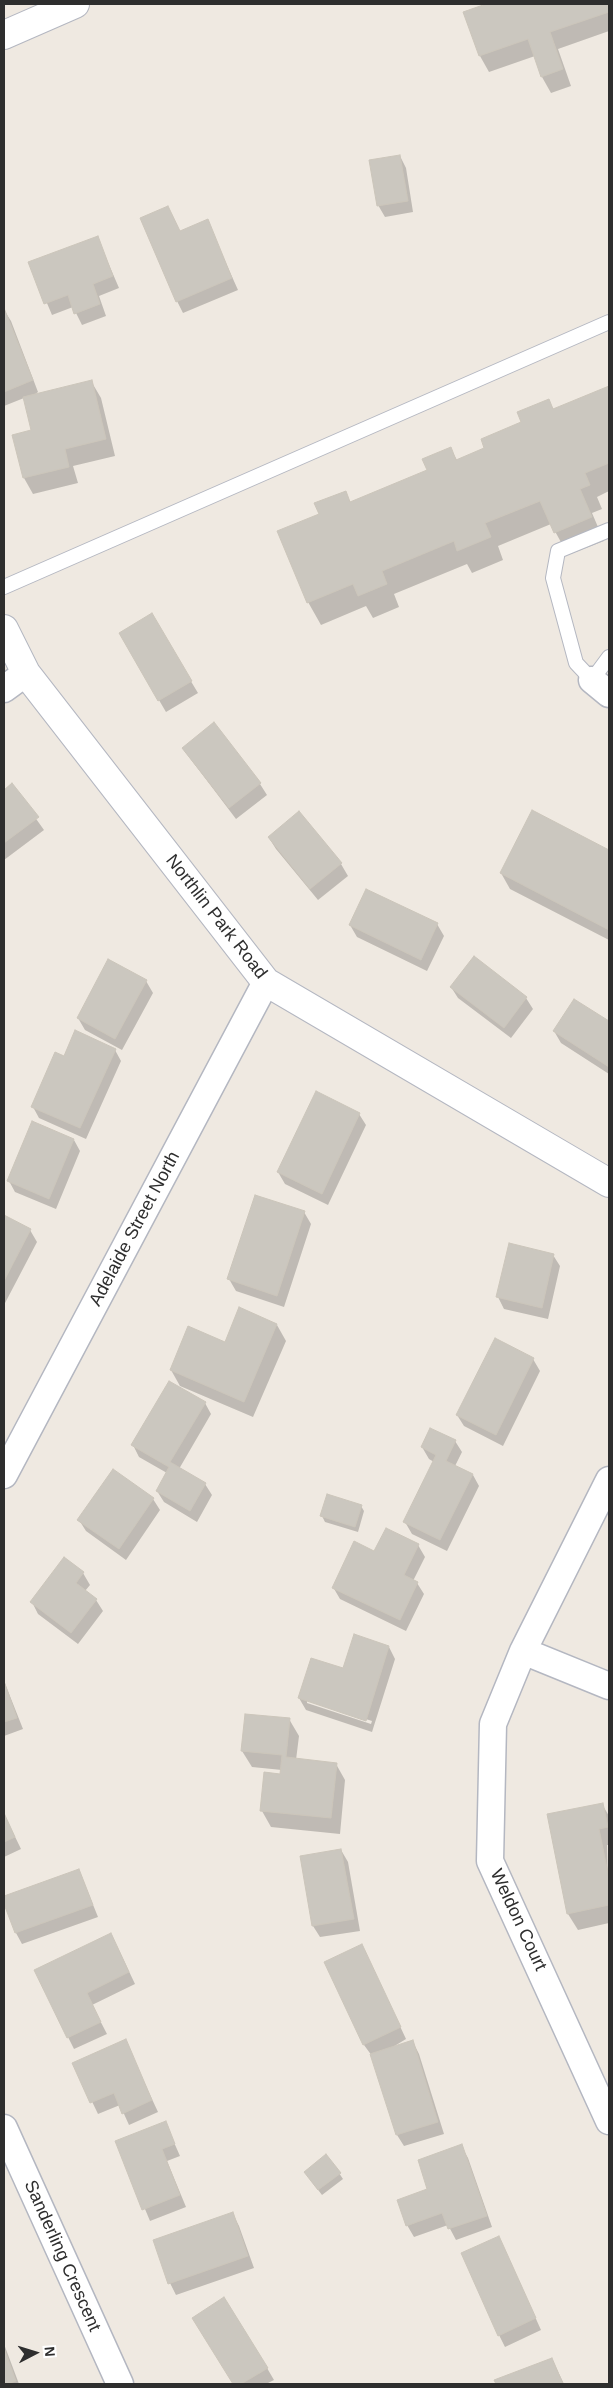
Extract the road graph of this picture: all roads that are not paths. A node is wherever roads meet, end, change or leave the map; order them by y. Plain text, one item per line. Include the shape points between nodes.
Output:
1 (75, 4) edge
2 (4, 35) edge
3 (609, 322) edge
4 (609, 530) edge
5 (4, 586) edge
6 (4, 629) edge
7 (609, 657) edge
8 (26, 673) junction
9 (601, 687) edge
10 (4, 689) edge
11 (266, 982) junction
12 (609, 1183) edge
13 (4, 1476) edge
14 (609, 1480) edge
15 (523, 1652) junction
16 (609, 1686) edge
17 (609, 2121) edge
18 (4, 2128) edge
19 (120, 2384) edge

1 - 2 street
3 - 5 lane
4 - 9 lane via 558,551 553,578 576,663
6 - 8 street, Northlin Park Road
7 - 9 lane
8 - 10 street
8 - 11 street, Northlin Park Road
11 - 12 street, Northlin Park Road
11 - 13 street, Adelaide Street North
14 - 15 street, Weldon Court
15 - 16 street
15 - 17 street, Weldon Court via 492,1724 490,1861
18 - 19 street, Sanderling Crescent

